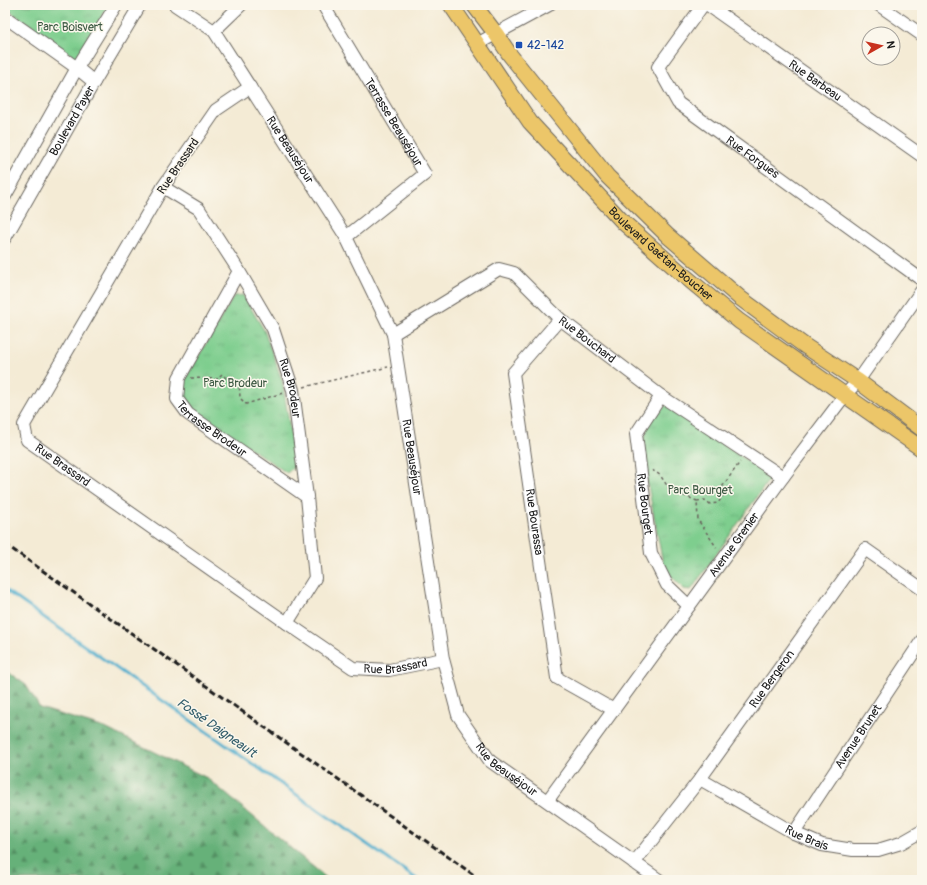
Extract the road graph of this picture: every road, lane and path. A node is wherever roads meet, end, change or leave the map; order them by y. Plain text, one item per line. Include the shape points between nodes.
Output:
1 (116, 5) edge
2 (140, 5) edge
3 (175, 5) edge
4 (242, 5) edge
5 (323, 5) edge
6 (451, 5) edge
7 (474, 5) edge
8 (549, 5) edge
9 (703, 5) edge
10 (708, 5) edge
11 (879, 5) edge
12 (5, 17) edge
13 (214, 31) junction
14 (496, 34) junction
15 (922, 35) edge
16 (477, 44) junction
17 (77, 68) junction
18 (94, 82) junction
19 (250, 88) junction
20 (922, 156) edge
21 (163, 187) junction
22 (5, 196) edge
23 (346, 237) junction
24 (5, 238) edge
25 (239, 271) junction
26 (922, 280) edge
27 (922, 290) edge
28 (560, 319) junction
29 (392, 334) junction
30 (397, 365) junction
31 (179, 378) junction
32 (858, 381) junction
33 (293, 390) junction
34 (845, 395) junction
35 (661, 396) junction
36 (922, 429) edge
37 (922, 449) edge
38 (746, 453) junction
39 (639, 469) junction
40 (783, 477) junction
41 (307, 497) junction
42 (697, 501) junction
43 (724, 557) junction
44 (922, 589) edge
45 (689, 606) junction
46 (287, 623) junction
47 (922, 640) edge
48 (443, 659) junction
49 (614, 710) junction
50 (700, 779) junction
51 (548, 800) junction
52 (922, 831) edge
53 (794, 833) junction
54 (634, 863) junction
55 (659, 880) edge

1 - 17 street, Boulevard Payer
2 - 18 street, Boulevard Payer
3 - 13 street, Rue Beauséjour
4 - 13 street
5 - 23 street, Terrasse Beauséjour via 425,174
6 - 16 main road, Boulevard Gaétan-Boucher
7 - 14 main road, Boulevard Gaétan-Boucher
8 - 14 street
9 - 26 street, Rue Forgues via 658,67 678,103
10 - 20 street, Rue Barbeau
11 - 15 street
12 - 17 street
13 - 19 street, Rue Beauséjour
14 - 16 street
14 - 32 main road, Boulevard Gaétan-Boucher via 607,176 668,236 740,298
16 - 34 main road, Boulevard Gaétan-Boucher via 530,122 623,222 739,321
17 - 18 street
17 - 22 street, Boulevard Payer
18 - 24 street, Boulevard Payer
19 - 21 street, Rue Brassard via 216,110
19 - 23 street, Rue Beauséjour
21 - 25 street, Rue Brodeur via 200,209
21 - 46 street, Rue Brassard via 24,425 27,440
23 - 29 street, Rue Beauséjour
25 - 31 street, Terrasse Brodeur
25 - 33 street, Rue Brodeur via 272,329
27 - 32 street, Avenue Grenier
28 - 29 street, Rue Bouchard via 514,273 499,269
28 - 35 street, Rue Bouchard
28 - 49 street, Rue Bourassa via 513,373 557,678
29 - 30 street, Rue Beauséjour
30 - 33 path
30 - 48 street, Rue Beauséjour
31 - 33 path via 217,379 222,374 228,380 239,380 240,398 246,404
31 - 41 street, Terrasse Brodeur via 177,399 188,414
32 - 34 street, Avenue Grenier
32 - 36 main road, Boulevard Gaétan-Boucher
33 - 41 street, Rue Brodeur
34 - 37 main road, Boulevard Gaétan-Boucher
34 - 40 street, Avenue Grenier
35 - 38 street, Rue Bouchard
35 - 39 street, Rue Bourget via 636,434
38 - 40 street, Rue Bouchard
38 - 42 path via 720,490 722,496 718,503
39 - 42 path via 654,470 670,490
39 - 45 street, Rue Bourget via 651,552 667,585
40 - 43 street, Avenue Grenier
41 - 46 street, Rue Brodeur via 315,578
42 - 43 path via 698,520
43 - 45 street, Avenue Grenier
44 - 50 street, Rue Bergeron via 865,549
45 - 49 street, Avenue Grenier
46 - 48 street, Rue Brassard via 353,668 389,670
47 - 53 street, Avenue Brunet
48 - 51 street, Rue Beauséjour via 458,715 490,761
49 - 51 street, Avenue Grenier
50 - 53 street, Rue Brais
50 - 54 street, Rue Bergeron
51 - 54 street, Rue Beauséjour
52 - 53 street, Rue Brais via 901,843 878,850 853,850 822,845
54 - 55 street, Rue Beauséjour

